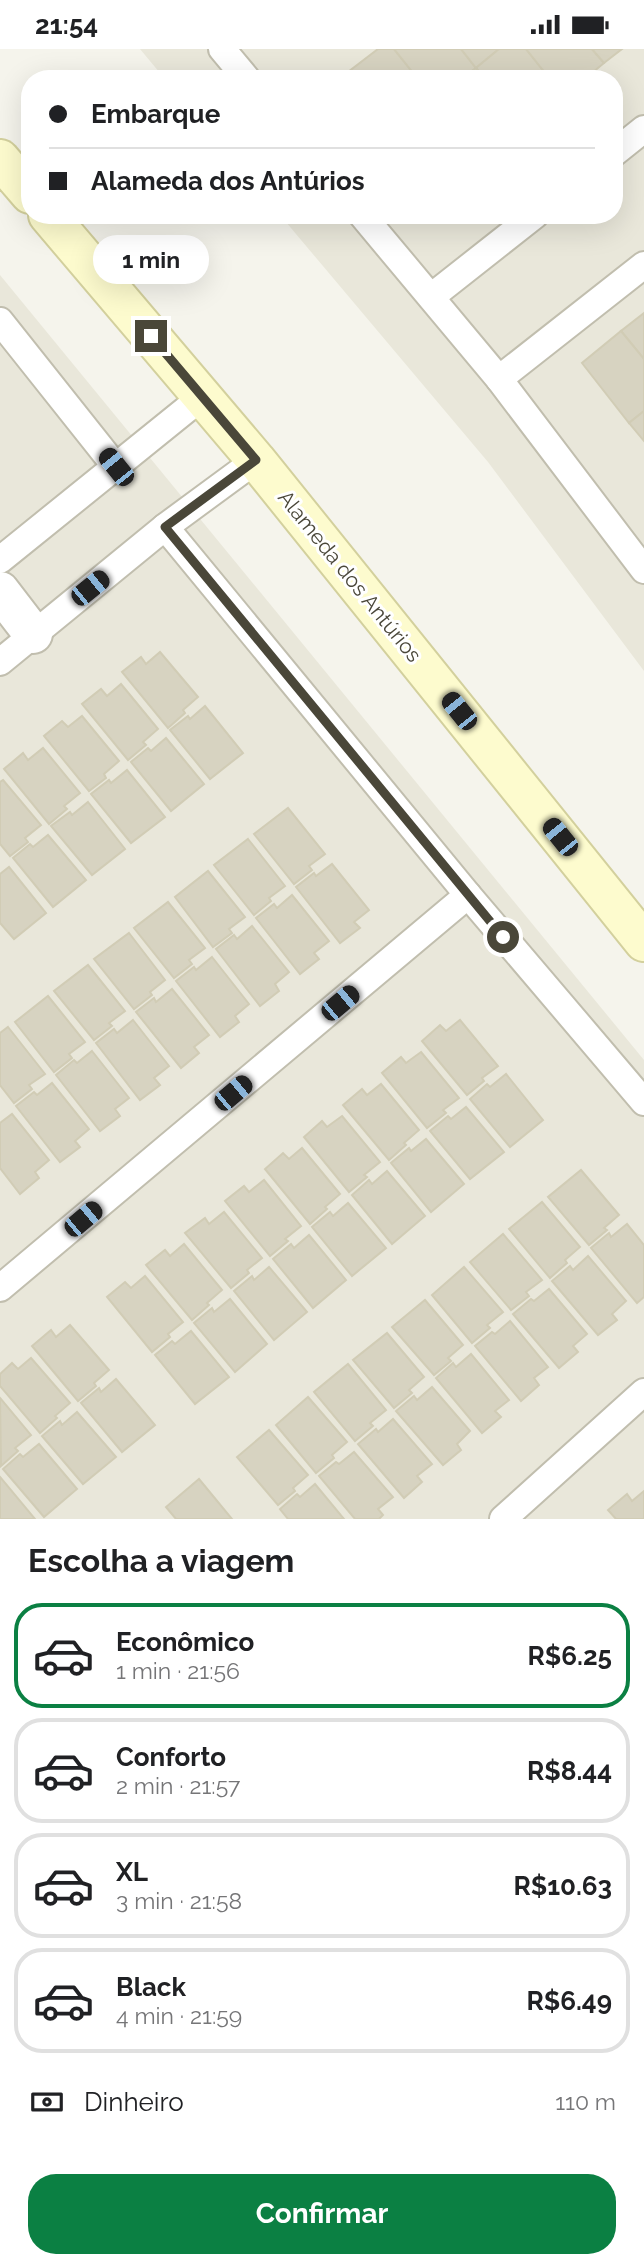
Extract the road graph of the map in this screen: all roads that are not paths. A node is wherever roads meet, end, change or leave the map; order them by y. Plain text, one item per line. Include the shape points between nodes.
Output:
1 (222, 49) edge
2 (240, 70) edge
3 (644, 129) edge
4 (623, 146) edge
5 (0, 159) edge
6 (21, 184) edge
7 (56, 224) edge
8 (370, 224) edge
9 (524, 224) edge
10 (644, 265) edge
11 (431, 297) junction
12 (0, 321) edge
13 (499, 379) junction
14 (203, 396) junction
15 (256, 460) junction
16 (116, 467) junction
17 (165, 527) junction
18 (0, 560) edge
19 (644, 570) edge
20 (0, 591) edge
21 (33, 634) junction
22 (0, 661) edge
23 (468, 895) junction
24 (644, 942) edge
25 (644, 1102) edge
26 (0, 1288) edge
27 (644, 1392) edge
28 (503, 1519) edge

1 - 2 lane
3 - 4 lane
5 - 6 street
7 - 14 street, Alameda dos Antúrios
8 - 11 lane
9 - 11 lane
10 - 13 lane
11 - 13 lane
12 - 16 lane
13 - 19 lane
14 - 15 street, Alameda dos Antúrios
14 - 16 lane
15 - 17 lane
15 - 24 street, Alameda dos Antúrios
16 - 18 lane
17 - 21 lane
17 - 23 lane
20 - 21 street
21 - 22 lane
23 - 25 lane
23 - 26 lane
27 - 28 lane

